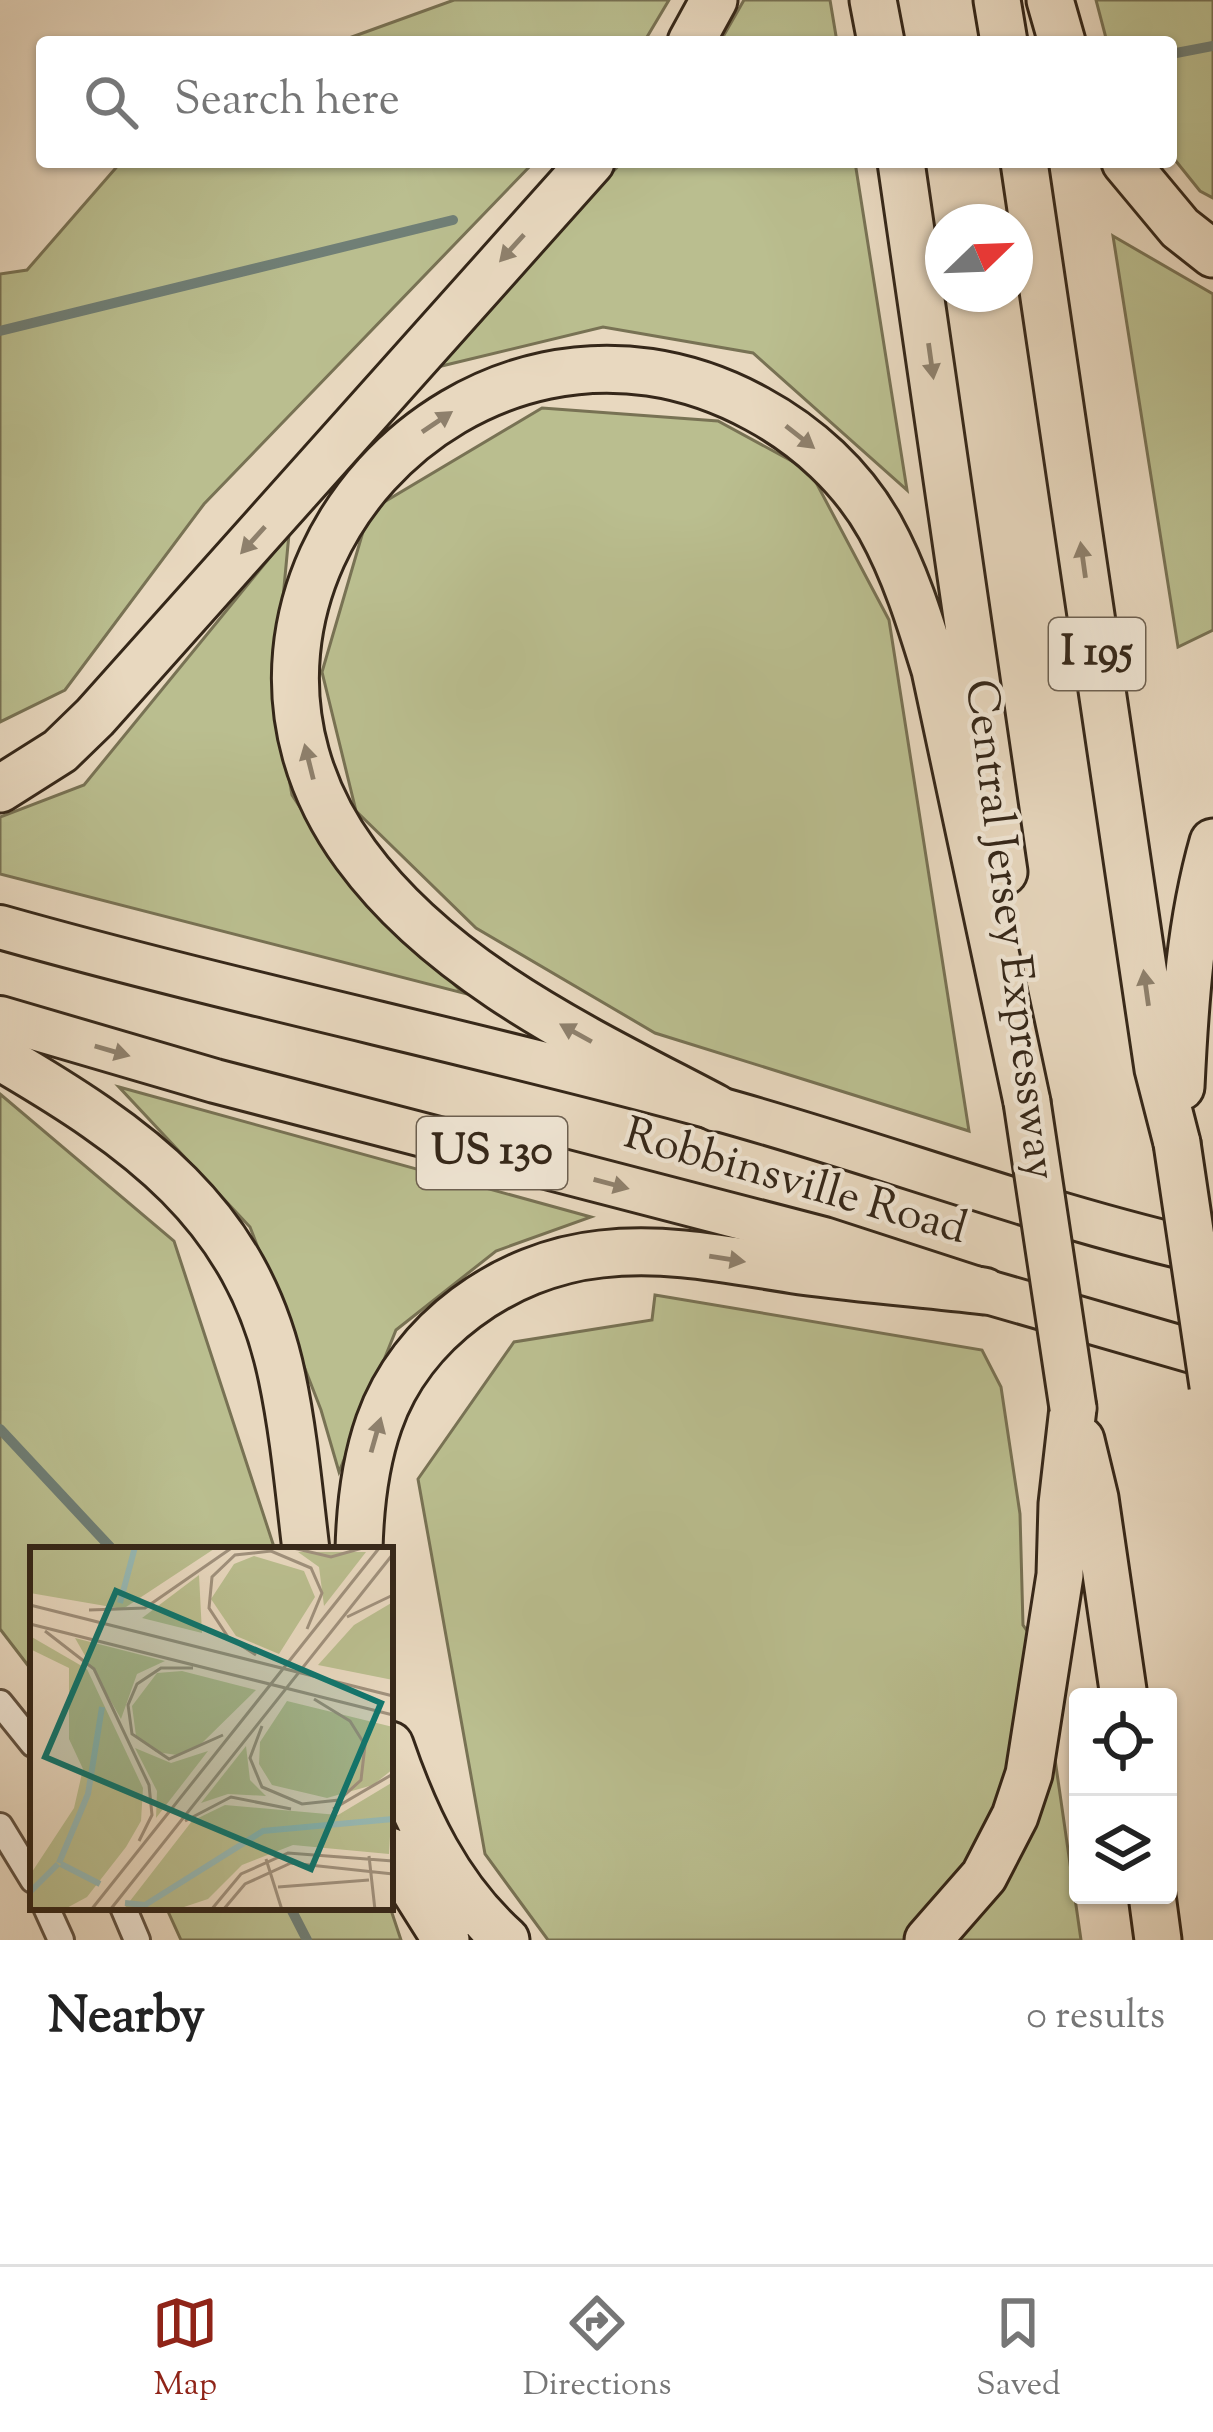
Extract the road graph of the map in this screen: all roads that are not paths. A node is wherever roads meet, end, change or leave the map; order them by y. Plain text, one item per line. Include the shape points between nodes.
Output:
1 (714, 0) edge
2 (873, 0) edge
3 (997, 0) edge
4 (1050, 0) edge
5 (695, 36) edge
6 (879, 36) edge
7 (1003, 36) edge
8 (1060, 36) edge
9 (586, 168) edge
10 (902, 168) edge
11 (1025, 168) edge
12 (1130, 168) edge
13 (1213, 254) edge
14 (0, 789) edge
15 (1213, 842) edge
16 (0, 927) edge
17 (0, 1018) edge
18 (0, 1057) edge
19 (1027, 1102) junction
20 (716, 1108) junction
21 (1178, 1143) junction
22 (1213, 1254) edge
23 (984, 1291) junction
24 (1213, 1357) edge
25 (1213, 1386) edge
26 (1072, 1408) junction
27 (306, 1547) edge
28 (359, 1547) edge
29 (1123, 1688) edge
30 (0, 1703) edge
31 (30, 1740) edge
32 (393, 1752) edge
33 (0, 1826) edge
34 (393, 1856) edge
35 (30, 1875) edge
36 (1153, 1904) edge
37 (47, 1910) edge
38 (124, 1910) edge
39 (61, 1940) edge
40 (137, 1940) edge
41 (446, 1940) edge
42 (506, 1940) edge
43 (928, 1940) edge
44 (1158, 1940) edge

1 - 5 highway
2 - 6 highway
3 - 7 highway
4 - 8 highway
9 -> 14 highway via 95,717
10 -> 19 highway, Central Jersey Expressway via 998,823
21 -> 11 highway, I 195 via 1158,1069
12 - 13 highway
15 - 21 highway via 1188,956
16 - 20 highway, Robbinsville Road / US 130
17 -> 23 highway, Robbinsville Road / US 130 via 824,1239
18 - 27 highway via 144,1150 199,1203 235,1256 282,1374
20 -> 19 highway via 543,1015 451,950 357,857 310,773 298,699 301,626 337,525 406,443 446,414 535,377 637,371 736,397 815,448 879,524 935,670
19 - 26 highway, Central Jersey Expressway, bridge
20 - 22 highway, Robbinsville Road / US 130 via 1117,1233
21 - 25 highway, I 195, bridge
23 - 24 highway, Robbinsville Road / US 130
28 -> 23 highway via 374,1439 397,1385 459,1313 531,1272 598,1254 664,1252
26 - 29 highway, Central Jersey Expressway via 1095,1498
26 - 43 highway via 1060,1575 1029,1774 984,1876
30 - 31 street
32 - 42 highway via 436,1854
33 - 35 street
34 - 41 highway
36 - 44 highway
37 - 39 street
38 - 40 street

